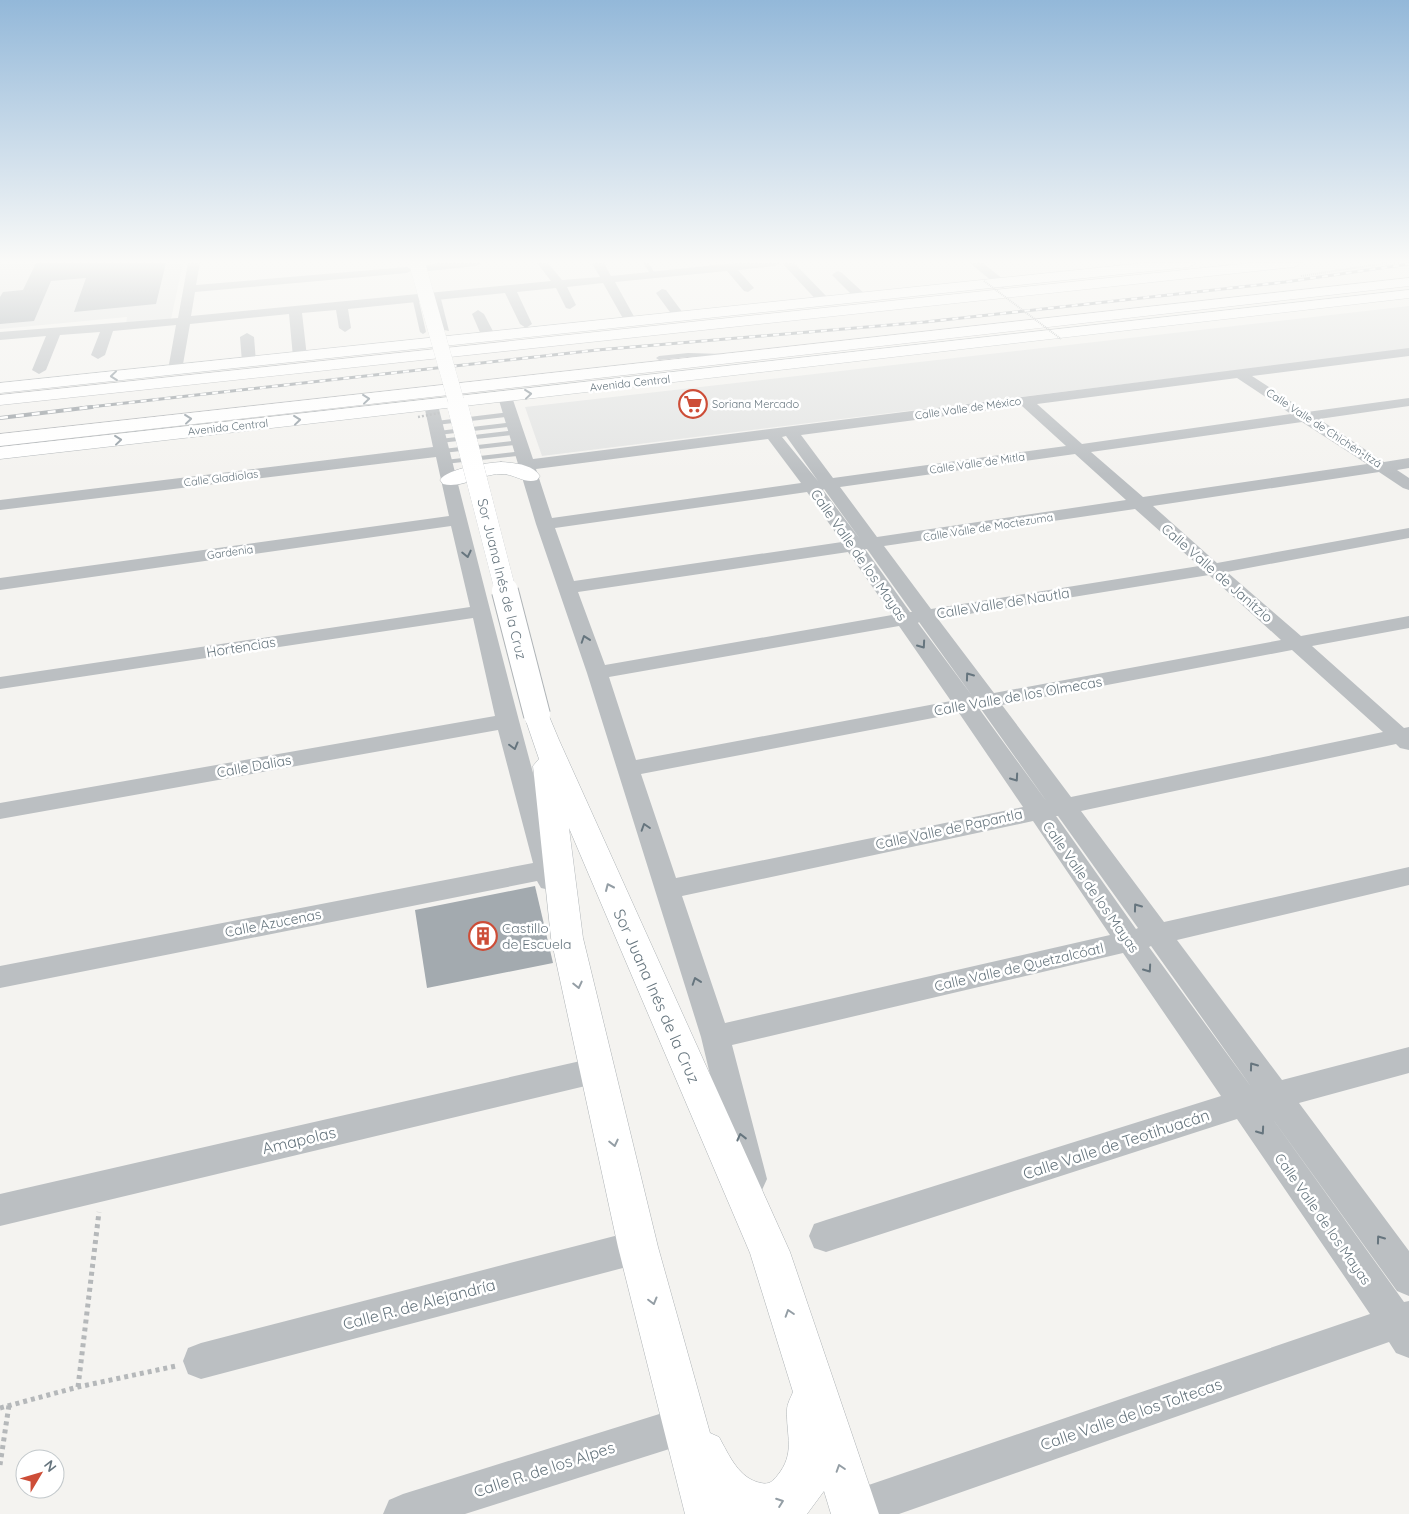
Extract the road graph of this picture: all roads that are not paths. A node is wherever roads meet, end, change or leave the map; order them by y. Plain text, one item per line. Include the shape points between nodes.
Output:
1 (22, 334) edge
2 (54, 334) edge
3 (105, 334) edge
4 (181, 334) edge
5 (297, 334) edge
6 (427, 334) edge
7 (513, 334) edge
8 (631, 334) edge
9 (953, 334) edge
10 (1000, 334) edge
11 (1055, 334) edge
12 (0, 336) edge
13 (489, 336) joint
14 (247, 337) dead end
15 (909, 350) junction
16 (1409, 352) edge
17 (299, 353) junction
18 (98, 355) dead end
19 (748, 357) junction
20 (659, 358) dead end
21 (249, 362) junction
22 (39, 370) dead end
23 (175, 370) junction
24 (1245, 372) junction
25 (602, 373) junction
26 (700, 375) junction
27 (75, 380) junction
28 (0, 388) edge
29 (0, 394) edge
30 (0, 400) edge
31 (1025, 401) junction
32 (1409, 402) edge
33 (1313, 415) junction
34 (782, 433) junction
35 (441, 434) junction
36 (518, 438) junction
37 (0, 440) edge
38 (81, 444) junction
39 (0, 448) edge
40 (1079, 449) junction
41 (0, 453) edge
42 (1399, 467) edge
43 (820, 484) junction
44 (1409, 484) edge
45 (1139, 504) junction
46 (0, 505) edge
47 (459, 520) junction
48 (545, 524) junction
49 (1409, 533) edge
50 (863, 545) junction
51 (1213, 569) junction
52 (0, 584) edge
53 (568, 588) junction
54 (481, 611) junction
55 (915, 617) junction
56 (1409, 622) edge
57 (1298, 643) junction
58 (597, 673) junction
59 (0, 683) edge
60 (976, 703) junction
61 (508, 721) junction
62 (541, 727) junction
63 (1406, 738) edge
64 (627, 769) junction
65 (1063, 805) junction
66 (0, 810) edge
67 (1037, 810) junction
68 (547, 870) junction
69 (1409, 876) edge
70 (666, 890) junction
71 (1157, 935) junction
72 (567, 938) junction
73 (1129, 942) junction
74 (0, 977) edge
75 (716, 1037) junction
76 (1409, 1060) edge
77 (598, 1070) junction
78 (1275, 1096) junction
79 (1243, 1104) junction
80 (0, 1210) edge
81 (826, 1236) dead end
82 (638, 1246) junction
83 (770, 1252) junction
84 (1409, 1279) edge
85 (1405, 1327) edge
86 (201, 1361) road end
87 (805, 1362) junction
88 (683, 1417) junction
89 (854, 1512) edge
90 (403, 1514) edge
91 (709, 1514) edge

1 - 12 street
2 - 22 street
3 - 18 street
4 - 23 street
5 - 17 street
6 - 35 main road, Sor Juana Inés de la Cruz, bridge
7 - 13 main road
8 - 30 main road
9 - 19 main road, Avenida Central
10 - 15 main road
11 - 15 main road, Avenida Central
13 - 17 main road
14 - 21 street
15 - 26 main road, Avenida Central
16 - 24 street, Calle Valle de México
17 - 21 main road
19 - 20 lane via 688,355
19 - 25 main road, Avenida Central
21 - 23 main road
23 -> 27 main road
24 - 31 street, Calle Valle de México
24 - 33 street, Calle Valle de Chichén-Itzá
25 - 26 main road
37 -> 25 main road, Avenida Central
36 -> 26 main road, Avenida Central
27 - 28 main road
27 - 29 main road
31 - 34 street, Calle Valle de México
31 - 40 street, Calle Valle de Janitzio
32 - 33 street, Calle Valle de Mitla
33 - 40 street, Calle Valle de Mitla
33 - 42 street, Calle Valle de Chichén-Itzá
34 - 36 street, Calle Valle de México
34 - 43 street, Calle Valle de los Mayas
35 - 36 main road, Avenida Central
35 - 36 lane
35 - 36 lane
35 - 36 main road via 472,472 510,468 523,470
38 -> 35 main road, Avenida Central
35 - 46 street, Calle Gladiolas
35 - 47 street
35 - 62 main road, Sor Juana Inés de la Cruz, bridge
36 - 48 street
38 - 39 main road
38 - 41 main road, Avenida Central
40 - 43 street, Calle Valle de Mitla
40 - 45 street, Calle Valle de Janitzio
42 - 44 street, Calle Valle de Chichén-Itzá
42 - 45 street, Calle Valle de Moctezuma
43 - 48 street, Calle Valle de Mitla
43 - 50 street, Calle Valle de los Mayas
45 - 50 street, Calle Valle de Moctezuma
45 - 51 street, Calle Valle de Janitzio
47 - 52 street, Gardenia
47 -> 54 street
48 - 53 street
49 - 51 street, Calle Valle de Nautla
50 - 53 street, Calle Valle de Moctezuma
50 - 55 street, Calle Valle de los Mayas
51 - 55 street, Calle Valle de Nautla
51 - 57 street, Calle Valle de Janitzio
58 -> 53 street
54 - 59 street, Hortencias
54 - 61 street
55 - 58 street, Calle Valle de Nautla
55 - 60 street, Calle Valle de los Mayas
56 - 57 street, Calle Valle de los Olmecas
57 - 60 street, Calle Valle de los Olmecas
57 - 63 street, Calle Valle de Janitzio
58 - 64 street
60 - 64 street, Calle Valle de los Olmecas
60 - 65 street, Calle Valle de los Mayas
60 -> 67 street, Calle Valle de los Mayas
61 - 66 street, Calle Dalias
61 -> 68 street
62 - 72 main road, Sor Juana Inés de la Cruz
83 -> 62 main road, Sor Juana Inés de la Cruz
63 - 65 street, Calle Valle de Papantla
70 -> 64 street
65 - 67 street, Calle Valle de Papantla
71 -> 65 street, Calle Valle de los Mayas
67 - 70 street, Calle Valle de Papantla
67 - 73 street, Calle Valle de los Mayas
68 - 72 street
68 - 74 street, Calle Azucenas
69 - 71 street, Calle Valle de Quetzalcóatl
75 -> 70 street
71 - 73 street, Calle Valle de Quetzalcóatl
78 -> 71 street, Calle Valle de los Mayas
72 -> 77 main road, Sor Juana Inés de la Cruz
73 - 75 street, Calle Valle de Quetzalcóatl
73 -> 79 street, Calle Valle de los Mayas
83 -> 75 street
76 - 78 street, Calle Valle de Teotihuacán
77 - 80 street, Amapolas
77 -> 82 main road, Sor Juana Inés de la Cruz
78 - 79 street, Calle Valle de Teotihuacán
84 -> 78 street, Calle Valle de los Mayas
79 - 81 street, Calle Valle de Teotihuacán
79 -> 85 street, Calle Valle de los Mayas
82 - 86 street, Calle R. de Alejandría
82 -> 88 main road, Sor Juana Inés de la Cruz
87 -> 83 main road, Sor Juana Inés de la Cruz
85 - 89 street, Calle Valle de los Toltecas
88 -> 87 main road via 717,1481 740,1503 765,1508 788,1500 806,1478 813,1448
89 -> 87 main road
88 - 90 street, Calle R. de los Alpes
88 - 91 main road

